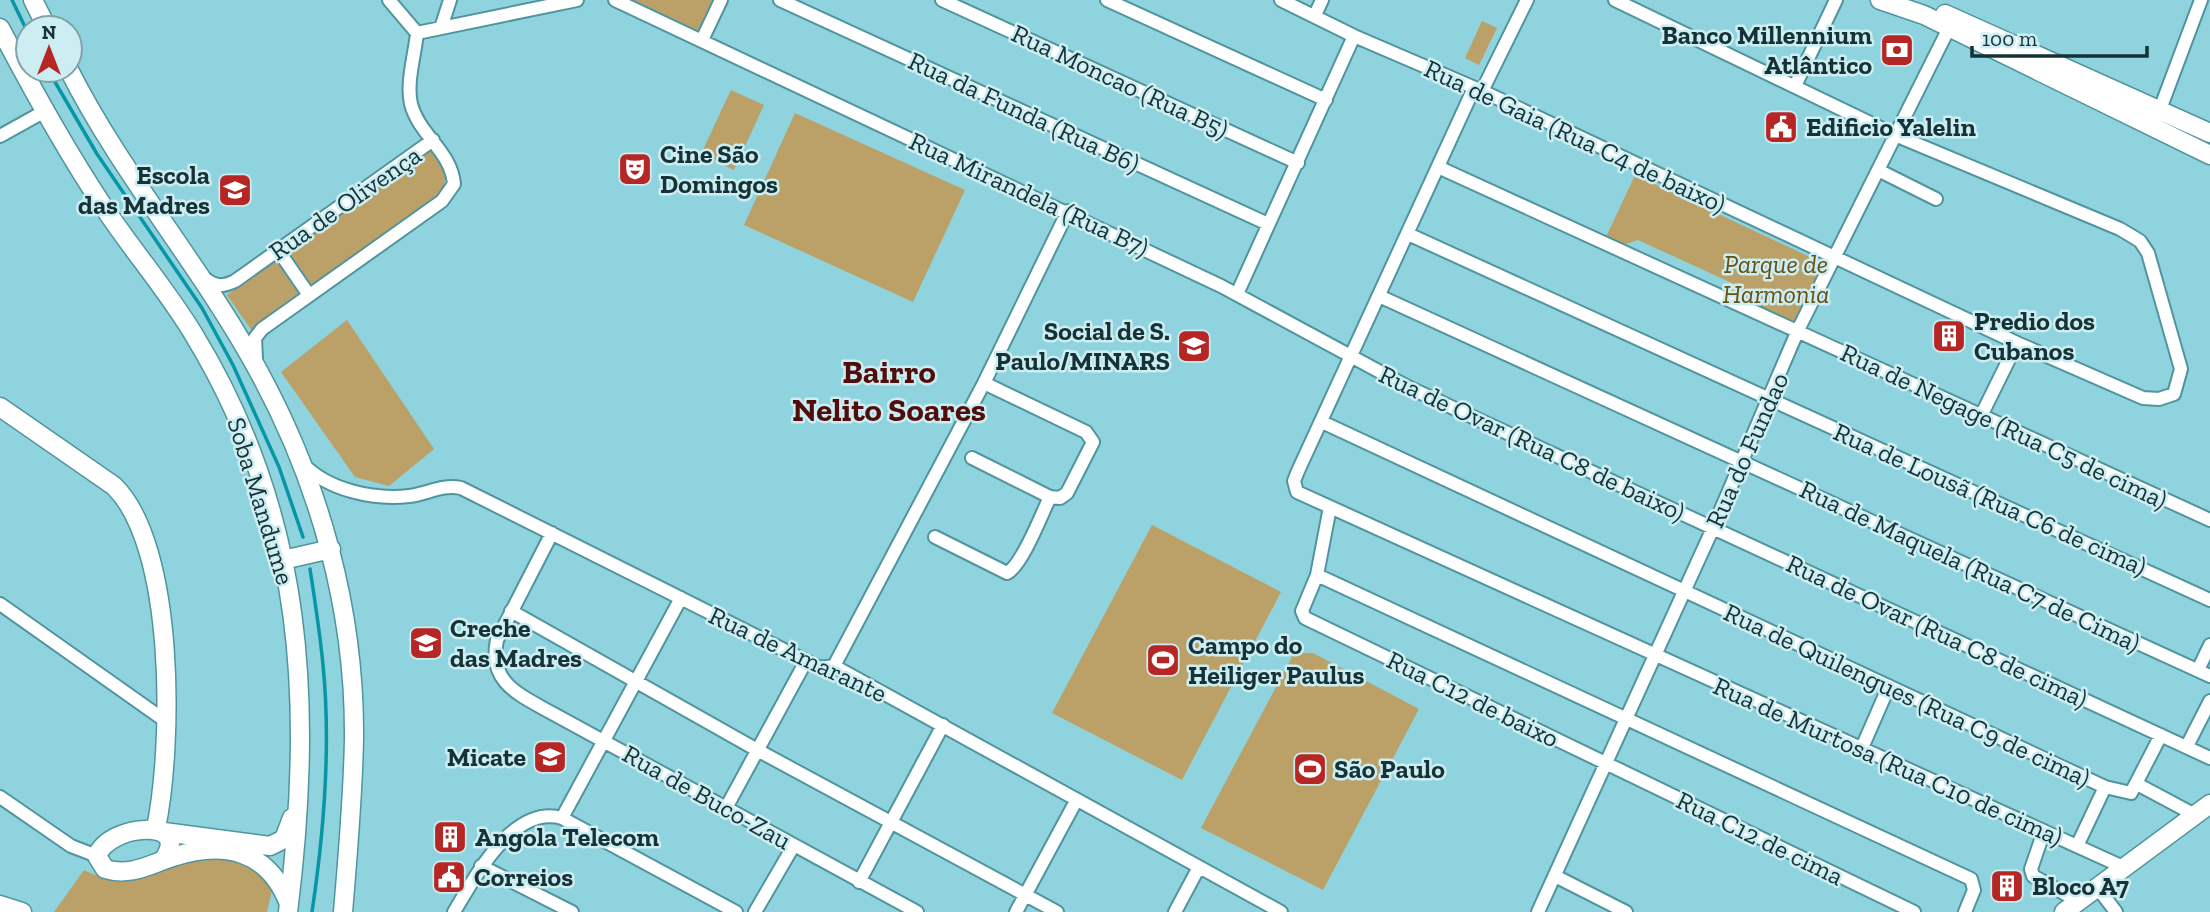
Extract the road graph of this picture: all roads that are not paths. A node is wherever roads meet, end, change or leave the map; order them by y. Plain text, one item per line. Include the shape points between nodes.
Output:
1 (389, 0) edge
2 (450, 0) edge
3 (577, 0) edge
4 (615, 0) edge
5 (721, 0) edge
6 (780, 0) edge
7 (942, 0) edge
8 (1107, 0) edge
9 (1281, 0) edge
10 (1322, 0) edge
11 (1527, 0) edge
12 (1615, 0) edge
13 (1836, 0) edge
14 (1880, 0) edge
15 (1915, 0) edge
16 (2201, 0) edge
17 (1315, 15) junction
18 (0, 28) edge
19 (441, 28) junction
20 (1949, 28) junction
21 (417, 33) junction
22 (1354, 36) junction
23 (702, 40) junction
24 (77, 84) edge
25 (1795, 86) junction
26 (1478, 90) junction
27 (1326, 100) junction
28 (45, 111) junction
29 (2159, 112) junction
30 (2210, 133) edge
31 (1895, 135) junction
32 (0, 136) edge
33 (433, 140) junction
34 (2210, 155) edge
35 (1298, 163) junction
36 (1438, 167) junction
37 (1878, 170) junction
38 (1936, 199) dead end
39 (1068, 211) junction
40 (1268, 224) junction
41 (1408, 234) junction
42 (278, 250) junction
43 (1834, 257) junction
44 (196, 269) junction
45 (1237, 294) junction
46 (309, 295) junction
47 (1379, 296) junction
48 (1798, 330) junction
49 (2017, 343) junction
50 (1352, 357) junction
51 (260, 373) junction
52 (984, 383) junction
53 (1769, 399) junction
54 (0, 407) edge
55 (1981, 416) junction
56 (1322, 422) junction
57 (972, 458) dead end
58 (1742, 461) junction
59 (301, 462) junction
60 (1050, 497) junction
61 (1330, 507) junction
62 (2210, 520) edge
63 (1713, 528) junction
64 (552, 533) junction
65 (935, 537) dead end
66 (325, 551) junction
67 (289, 559) junction
68 (1317, 575) junction
69 (1684, 592) junction
70 (681, 598) junction
71 (2210, 600) edge
72 (0, 604) edge
73 (511, 611) junction
74 (2210, 645) edge
75 (1654, 654) junction
76 (806, 661) junction
77 (834, 666) junction
78 (2204, 673) edge
79 (635, 682) junction
80 (1889, 686) junction
81 (2210, 701) edge
82 (1626, 719) junction
83 (167, 722) junction
84 (943, 725) junction
85 (2158, 740) junction
86 (604, 741) junction
87 (2187, 746) junction
88 (1861, 750) junction
89 (759, 751) junction
90 (2210, 758) edge
91 (1606, 764) junction
92 (2105, 786) junction
93 (2134, 789) junction
94 (0, 797) edge
95 (1076, 801) junction
96 (298, 802) junction
97 (726, 808) junction
98 (2203, 810) edge
99 (562, 818) junction
100 (891, 821) junction
101 (160, 830) junction
102 (2044, 831) junction
103 (794, 845) junction
104 (2077, 846) junction
105 (97, 856) junction
106 (163, 860) junction
107 (481, 866) junction
108 (1199, 867) junction
109 (2123, 867) junction
110 (1555, 876) junction
111 (345, 880) junction
112 (859, 882) junction
113 (2097, 887) junction
114 (1026, 894) junction
115 (0, 906) edge
116 (2071, 907) edge
117 (286, 909) edge
118 (8, 912) edge
119 (22, 912) edge
120 (343, 912) edge
121 (348, 912) edge
122 (454, 912) edge
123 (572, 912) edge
124 (736, 912) edge
125 (755, 912) edge
126 (917, 912) edge
127 (1016, 912) edge
128 (1057, 912) edge
129 (1175, 912) edge
130 (1281, 912) edge
131 (1538, 912) edge
132 (1626, 912) edge
133 (1914, 912) edge
134 (1965, 912) edge
135 (2116, 912) edge

1 - 21 street
2 - 19 street
3 - 19 street
4 - 23 street, Rua Mirandela (Rua B7)
5 - 23 street
6 - 40 street, Rua da Funda (Rua B6)
7 - 35 street, Rua Moncao (Rua B5)
8 - 27 street
9 - 17 street, Rua de Gaia (Rua C4 de baixo)
10 - 17 street
11 - 26 street
12 - 25 street
13 - 25 street
14 - 20 main road
15 - 29 main road
16 - 29 street
17 - 22 street, Rua de Gaia (Rua C4 de baixo)
18 - 28 main road, Soba Mandume
19 - 21 street
20 - 31 street, Rua do Fundao
20 - 34 main road
21 - 33 street, Rua de Olivença via 411,102
22 - 26 street, Rua de Gaia (Rua C4 de baixo)
22 - 27 street
23 - 39 street, Rua Mirandela (Rua B7)
24 - 44 main road, Soba Mandume via 110,145
25 - 31 street
26 - 36 street
26 - 43 street, Rua de Gaia (Rua C4 de baixo)
27 - 35 street
28 - 32 street
28 - 67 main road, Soba Mandume via 103,207 194,335 221,384 252,451
29 - 30 main road
31 - 37 street, Rua do Fundao
31 - 49 street, Rua de Gaia (Rua C4 de baixo) via 2140,241 2148,253 2181,369 2174,394 2143,398
33 - 42 street, Rua de Olivença
33 - 46 street via 453,172 450,193
35 - 40 street
36 - 41 street
36 - 48 street, Rua de Negage (Rua C5 de cima)
37 - 38 street
37 - 43 street, Rua do Fundao
39 - 45 street, Rua Mirandela (Rua B7)
39 - 52 street
40 - 45 street
41 - 47 street
41 - 53 street, Rua de Lousã (Rua C6 de cima)
42 - 44 street, Rua de Olivença via 224,286 214,285
42 - 46 street
43 - 48 street, Rua do Fundao
43 - 49 street, Rua de Gaia (Rua C4 de baixo)
44 - 51 main road, Soba Mandume
45 - 50 street, Rua Mirandela (Rua B7)
46 - 51 street via 255,338 253,350
47 - 50 street
47 - 58 street, Rua de Maquela (Rua C7 de Cima)
48 - 53 street, Rua do Fundao
48 - 55 street, Rua de Negage (Rua C5 de cima)
49 - 55 street
50 - 56 street
50 - 63 street, Rua de Ovar (Rua C8 de baixo)
51 - 59 main road, Soba Mandume
52 - 60 street via 1091,436 1093,442 1067,493
52 - 77 street
53 - 58 street, Rua do Fundao
53 - 71 street, Rua de Lousã (Rua C6 de cima)
54 - 83 main road via 129,501 154,581 164,642
55 - 62 street, Rua de Negage (Rua C5 de cima)
56 - 61 street, Rua de Murtosa (Rua C10 de cima) via 1294,487
56 - 69 street, Rua de Quilengues (Rua C9 de cima)
57 - 60 street
58 - 63 street, Rua do Fundao
58 - 78 street, Rua de Maquela (Rua C7 de Cima)
59 - 64 street, Rua de Amarante via 324,480 368,495 412,496 445,485 461,488
59 - 66 main road, Soba Mandume
60 - 65 street via 1007,573
61 - 68 street
61 - 75 street, Rua de Murtosa (Rua C10 de cima)
63 - 69 street, Rua do Fundao
63 - 85 street, Rua de Ovar (Rua C8 de cima)
64 - 70 street, Rua de Amarante
64 - 73 street
66 - 67 main road
66 - 111 main road, Soba Mandume via 345,615 354,735
67 - 96 main road, Soba Mandume via 301,687
68 - 82 street
68 - 91 street, Rua C12 de baixo via 1303,616
69 - 75 street, Rua do Fundao
69 - 80 street, Rua de Quilengues (Rua C9 de cima)
70 - 76 street, Rua de Amarante
70 - 79 street
72 - 83 street
73 - 79 street
73 - 86 street, Rua de Buco-Zau via 493,657 500,677 523,696
74 - 78 street
75 - 82 street, Rua do Fundao
75 - 88 street, Rua de Murtosa (Rua C10 de cima)
76 - 77 street, Rua de Amarante via 820,668
76 - 89 street
77 - 84 street, Rua de Amarante
79 - 86 street
79 - 89 street
80 - 88 street
80 - 92 street, Rua de Quilengues (Rua C9 de cima)
81 - 87 street
82 - 91 street, Rua do Fundao
82 - 134 street via 1971,879 1975,884
83 - 101 main road
84 - 95 street, Rua de Amarante
84 - 100 street
85 - 87 street, Rua de Ovar (Rua C8 de cima)
85 - 93 street
86 - 97 street, Rua de Buco-Zau
86 - 99 street
87 - 90 street, Rua de Ovar (Rua C8 de cima)
88 - 102 street, Rua de Murtosa (Rua C10 de cima)
89 - 97 street
89 - 100 street
91 - 110 street, Rua do Fundao
91 - 133 street, Rua C12 de cima
92 - 93 street, Rua de Quilengues (Rua C9 de cima)
92 - 104 street
93 - 98 street, Rua de Quilengues (Rua C9 de cima)
94 - 105 street via 63,841
95 - 108 street, Rua de Amarante
95 - 114 street
96 - 101 main road via 284,839 270,846
96 - 117 main road, Soba Mandume
97 - 103 street, Rua de Buco-Zau
98 - 109 main road
99 - 107 street via 548,814 529,820
99 - 124 street
100 - 112 street
100 - 114 street
101 - 105 main road via 127,832 105,842
101 - 106 main road via 169,844
102 - 104 street, Rua de Murtosa (Rua C10 de cima)
102 - 116 street via 2031,869 2033,876
103 - 112 street, Rua de Buco-Zau
103 - 125 street
104 - 109 street, Rua de Murtosa (Rua C10 de cima)
105 - 106 main road via 106,870 114,872 148,868
106 - 117 main road via 205,849 248,856 270,868
107 - 122 street
107 - 123 street
108 - 129 street
108 - 130 street, Rua de Amarante
109 - 113 main road
110 - 131 street, Rua do Fundao
110 - 132 street
111 - 120 main road, Soba Mandume
111 - 121 main road
112 - 126 street, Rua de Buco-Zau
113 - 116 main road
113 - 135 street
114 - 127 street
114 - 128 street
115 - 118 main road
115 - 119 main road

